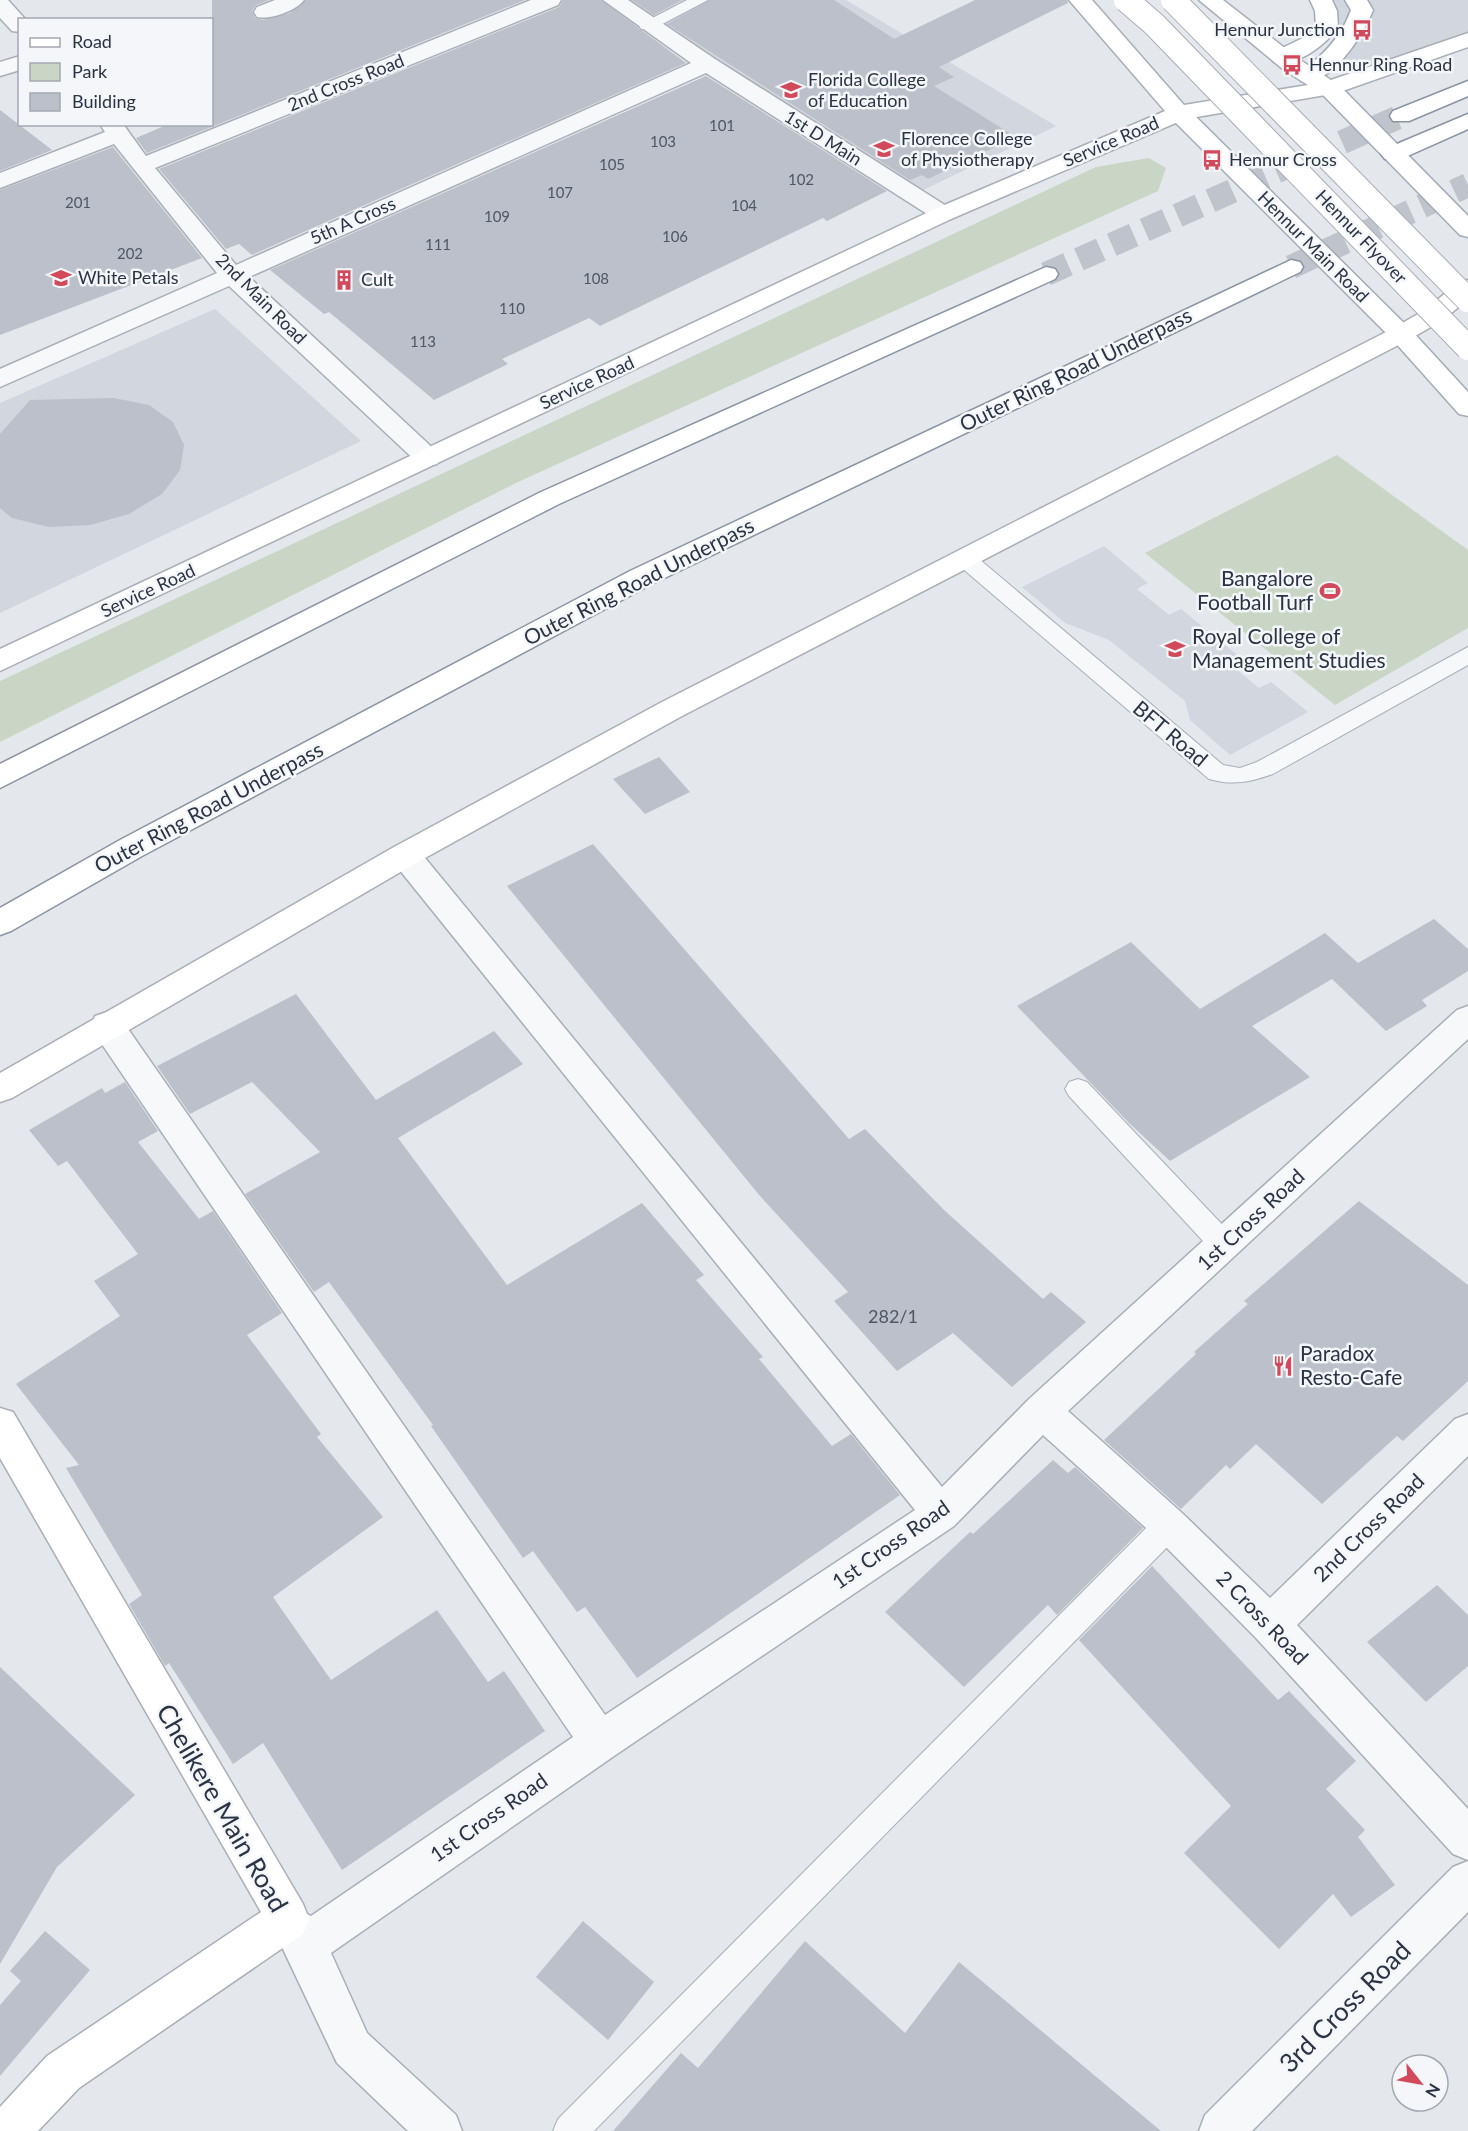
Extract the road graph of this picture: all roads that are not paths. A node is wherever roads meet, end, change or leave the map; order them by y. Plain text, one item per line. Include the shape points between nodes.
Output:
1 (293, 0) edge
2 (550, 0) edge
3 (614, 0) edge
4 (700, 0) edge
5 (1080, 0) edge
6 (1126, 0) edge
7 (1173, 0) edge
8 (1210, 0) edge
9 (1321, 0) edge
10 (1356, 0) edge
11 (0, 5) edge
12 (265, 12) dead end
13 (18, 24) edge
14 (647, 25) junction
15 (1468, 40) edge
16 (1282, 57) junction
17 (18, 63) edge
18 (707, 64) junction
19 (0, 69) edge
20 (1309, 76) junction
21 (1329, 88) junction
22 (1468, 88) edge
23 (1179, 113) junction
24 (1401, 116) tunnel mouth
25 (1468, 121) edge
26 (116, 129) edge
27 (1393, 154) junction
28 (141, 165) junction
29 (0, 182) edge
30 (943, 214) junction
31 (1468, 230) edge
32 (1291, 267) tunnel mouth
33 (232, 274) junction
34 (1047, 274) tunnel mouth
35 (1468, 287) edge
36 (1468, 300) edge
37 (1401, 334) junction
38 (1468, 348) edge
39 (0, 379) edge
40 (1468, 408) edge
41 (428, 458) junction
42 (964, 558) junction
43 (1468, 655) edge
44 (0, 661) edge
45 (0, 777) edge
46 (405, 855) junction
47 (0, 923) edge
48 (1468, 1019) edge
49 (107, 1025) junction
50 (0, 1089) edge
51 (1078, 1089) dead end
52 (1224, 1245) junction
53 (1042, 1411) junction
54 (0, 1424) edge
55 (1468, 1431) edge
56 (941, 1514) junction
57 (1169, 1525) junction
58 (1270, 1624) junction
59 (600, 1742) junction
60 (1468, 1839) edge
61 (1468, 1882) edge
62 (297, 1932) junction
63 (8, 2131) edge
64 (440, 2131) edge
65 (570, 2131) edge
66 (1221, 2131) edge

1 - 12 street
2 - 28 street, 2nd Cross Road
3 - 14 street, 1st D Main
4 - 14 lane
5 - 23 main road, Hennur Main Road
6 - 38 main road, Hennur Flyover, bridge via 1154,24
7 - 36 main road, Hennur Flyover, bridge
8 - 16 main road
9 - 16 main road via 1327,27 1315,41
10 - 20 main road via 1362,10 1358,25 1332,58
11 - 13 street
14 - 18 street, 1st D Main
15 - 21 main road
16 - 20 main road
17 - 19 street
18 - 30 street, 1st D Main
18 - 33 street, 5th A Cross
20 - 21 main road
21 - 23 main road, Service Road
21 - 27 main road
22 - 24 main road
23 - 30 main road, Service Road
23 - 37 main road, Hennur Main Road
25 - 27 main road
26 - 28 street, 2nd Main Road
26 - 29 street
27 - 31 main road
28 - 33 street, 2nd Main Road
30 - 41 main road, Service Road
32 - 47 main road, Outer Ring Road Underpass via 640,578 131,848
33 - 39 street, 5th A Cross
33 - 41 street, 2nd Main Road
34 - 45 main road via 550,498
35 - 37 main road via 1434,315
37 - 40 main road, Hennur Main Road
37 - 42 main road
41 - 44 main road, Service Road
42 - 43 lane, BFT Road via 1216,773 1241,776 1265,768
42 - 46 main road via 672,709
46 - 49 main road
46 - 56 street
48 - 52 street, 1st Cross Road
49 - 50 main road
49 - 59 street
51 - 52 lane
52 - 53 street, 1st Cross Road
53 - 56 street, 1st Cross Road
53 - 57 street, 2 Cross Road
54 - 62 main road, Chelikere Main Road
55 - 58 street, 2nd Cross Road
56 - 59 street, 1st Cross Road
57 - 58 street, 2 Cross Road
57 - 65 lane
58 - 60 street, 2 Cross Road
59 - 62 street, 1st Cross Road
61 - 66 street, 3rd Cross Road
62 - 63 main road, Chelikere Main Road via 63,2072
62 - 64 street via 352,2048

